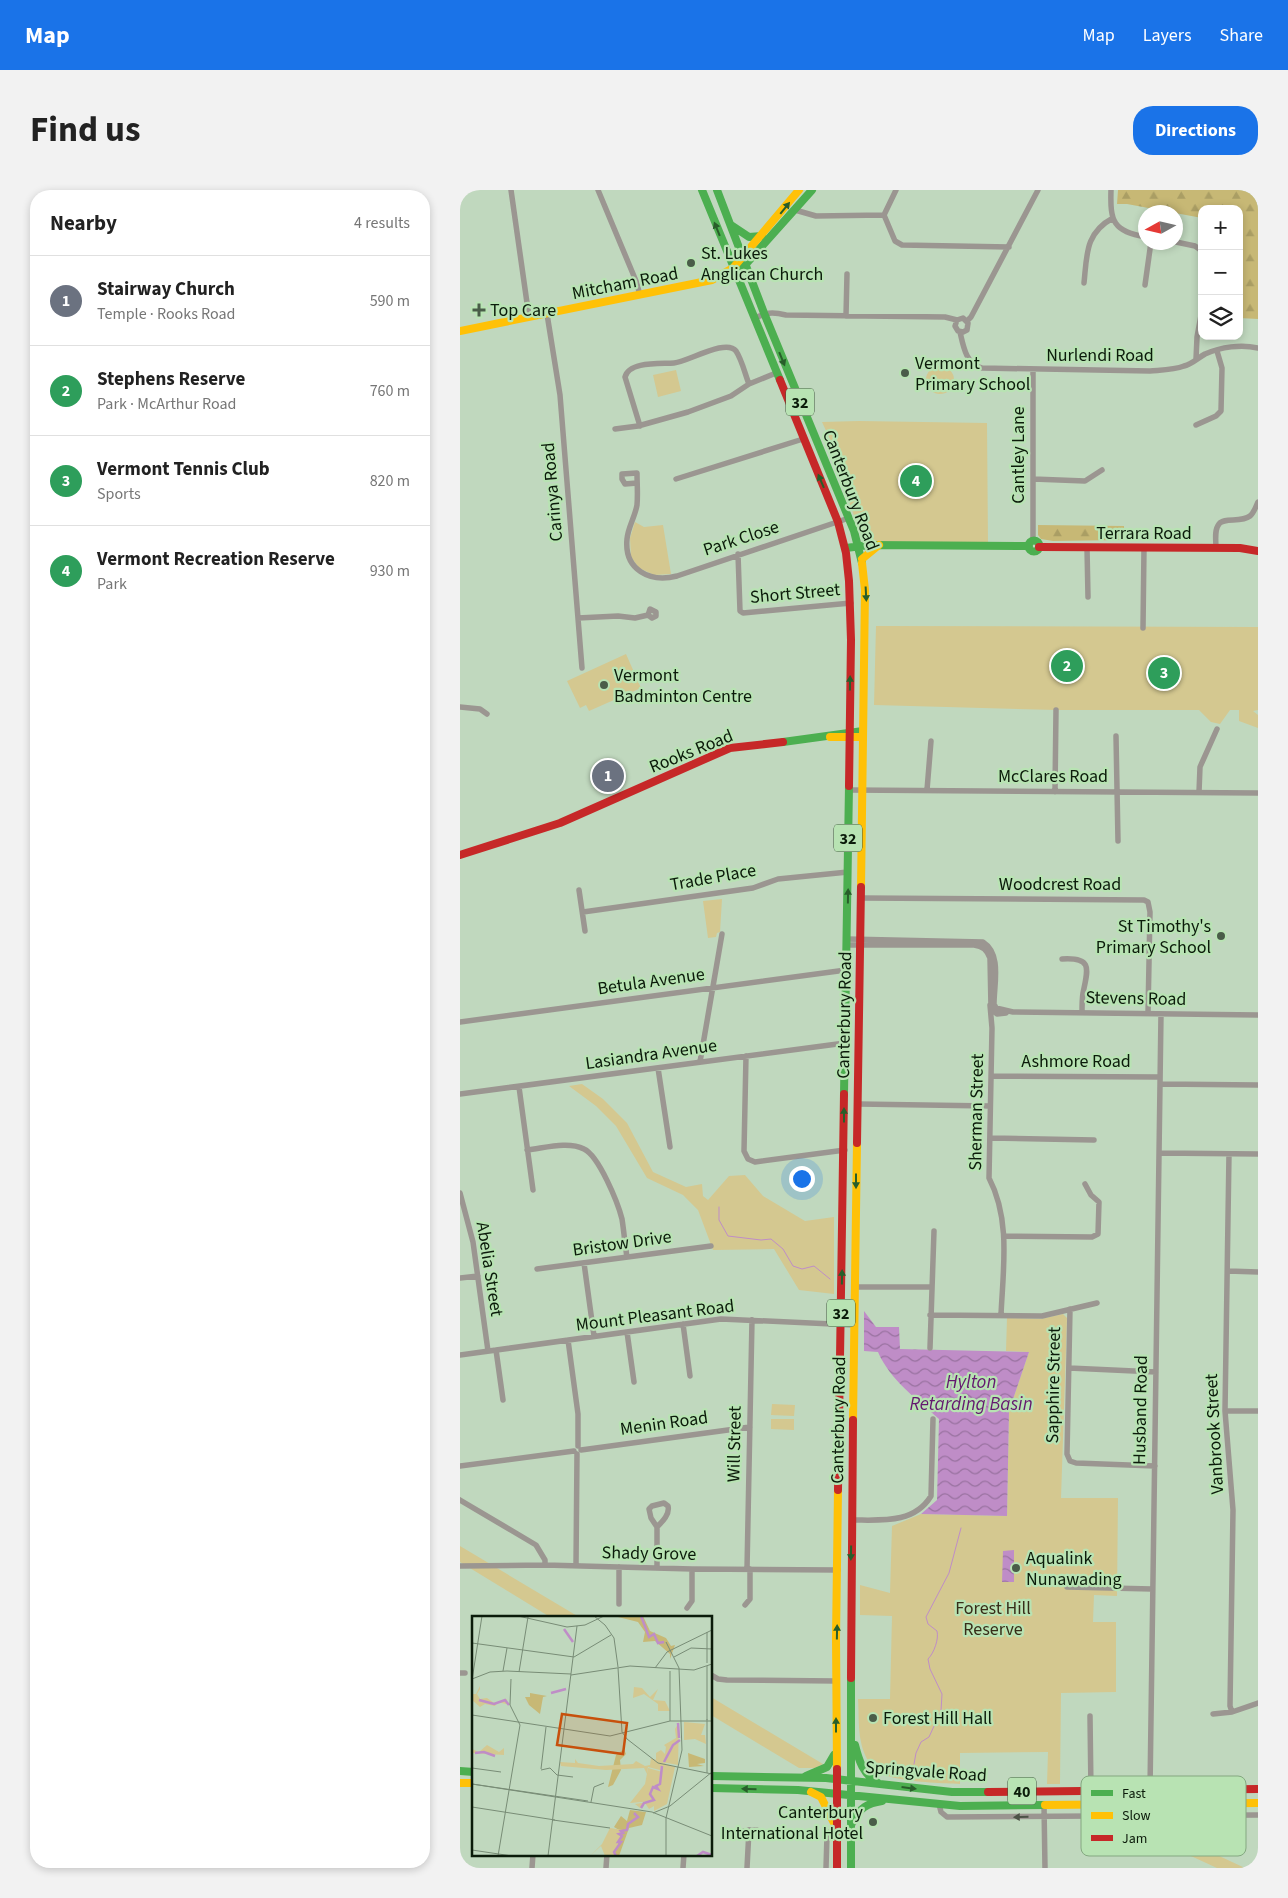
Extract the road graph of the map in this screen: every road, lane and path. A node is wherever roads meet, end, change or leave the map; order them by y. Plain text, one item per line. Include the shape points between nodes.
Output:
1 (511, 190) edge
2 (598, 190) edge
3 (702, 190) edge
4 (717, 190) edge
5 (799, 190) edge
6 (812, 190) edge
7 (896, 190) edge
8 (1038, 190) edge
9 (1111, 190) edge
10 (795, 210) junction
11 (884, 215) junction
12 (1113, 218) junction
13 (731, 225) junction
14 (1138, 235) edge
15 (762, 236) junction
16 (1183, 243) edge
17 (1009, 247) junction
18 (1150, 250) edge
19 (1201, 250) edge
20 (742, 257) junction
21 (745, 265) junction
22 (733, 268) junction
23 (847, 274) dead end
24 (1084, 283) dead end
25 (1145, 285) dead end
26 (640, 295) junction
27 (547, 314) junction
28 (764, 314) junction
29 (786, 315) junction
30 (846, 316) junction
31 (529, 317) junction
32 (754, 319) junction
33 (775, 320) dead end
34 (957, 320) junction
35 (967, 321) junction
36 (460, 331) edge
37 (960, 332) junction
38 (1198, 332) edge
39 (1197, 338) junction
40 (1258, 348) edge
41 (1215, 351) junction
42 (1196, 359) junction
43 (1033, 369) junction
44 (776, 373) junction
45 (749, 384) junction
46 (1196, 425) dead end
47 (640, 426) junction
48 (615, 429) dead end
49 (803, 439) junction
50 (1102, 470) dead end
51 (676, 479) dead end
52 (1033, 479) junction
53 (637, 483) dead end
54 (1258, 502) edge
55 (849, 518) junction
56 (838, 522) junction
57 (879, 545) junction
58 (1034, 545) junction
59 (859, 546) junction
60 (846, 548) junction
61 (1088, 548) junction
62 (1144, 548) junction
63 (1216, 548) junction
64 (1253, 549) edge
65 (738, 554) junction
66 (862, 559) junction
67 (1088, 597) dead end
68 (852, 603) junction
69 (648, 615) dead end
70 (578, 618) junction
71 (1143, 628) dead end
72 (582, 668) dead end
73 (460, 707) edge
74 (1056, 710) dead end
75 (487, 714) dead end
76 (1217, 729) dead end
77 (863, 734) junction
78 (850, 735) junction
79 (1116, 736) dead end
80 (931, 741) dead end
81 (849, 790) junction
82 (862, 790) junction
83 (927, 790) junction
84 (1055, 792) junction
85 (1118, 792) junction
86 (1199, 792) junction
87 (1258, 792) edge
88 (1118, 842) dead end
89 (460, 855) edge
90 (848, 872) junction
91 (579, 890) dead end
92 (860, 898) junction
93 (583, 912) junction
94 (585, 931) dead end
95 (722, 934) dead end
96 (847, 942) junction
97 (860, 942) junction
98 (1062, 959) dead end
99 (846, 970) junction
100 (713, 988) junction
101 (990, 1005) junction
102 (846, 1006) junction
103 (859, 1008) junction
104 (997, 1012) junction
105 (1082, 1013) junction
106 (1148, 1013) junction
107 (1161, 1014) junction
108 (1258, 1015) edge
109 (845, 1019) junction
110 (460, 1022) edge
111 (992, 1028) junction
112 (845, 1043) junction
113 (746, 1056) junction
114 (700, 1062) junction
115 (658, 1068) junction
116 (991, 1076) junction
117 (1160, 1077) junction
118 (1160, 1084) junction
119 (1258, 1085) edge
120 (519, 1087) junction
121 (460, 1094) edge
122 (858, 1104) junction
123 (990, 1106) junction
124 (990, 1138) junction
125 (1094, 1140) dead end
126 (670, 1147) dead end
127 (527, 1150) junction
128 (845, 1150) junction
129 (1159, 1154) junction
130 (1229, 1154) junction
131 (1258, 1154) edge
132 (1085, 1184) dead end
133 (532, 1190) dead end
134 (460, 1193) edge
135 (934, 1232) dead end
136 (1004, 1236) junction
137 (710, 1246) dead end
138 (627, 1258) junction
139 (584, 1263) junction
140 (537, 1270) dead end
141 (1228, 1271) junction
142 (1258, 1272) edge
143 (478, 1276) junction
144 (460, 1278) edge
145 (856, 1287) junction
146 (931, 1287) junction
147 (1097, 1303) dead end
148 (1070, 1309) junction
149 (930, 1315) junction
150 (1001, 1315) junction
151 (752, 1320) junction
152 (683, 1324) junction
153 (854, 1325) junction
154 (841, 1326) junction
155 (627, 1332) junction
156 (594, 1336) junction
157 (568, 1340) junction
158 (930, 1348) dead end
159 (496, 1350) junction
160 (488, 1351) junction
161 (460, 1355) edge
162 (1068, 1368) junction
163 (1156, 1372) junction
164 (690, 1376) dead end
165 (634, 1382) dead end
166 (503, 1400) dead end
167 (1225, 1410) junction
168 (1258, 1411) edge
169 (933, 1419) dead end
170 (750, 1426) junction
171 (578, 1450) junction
172 (460, 1466) edge
173 (1155, 1466) junction
174 (460, 1500) edge
175 (852, 1520) junction
176 (658, 1527) dead end
177 (545, 1565) junction
178 (460, 1566) edge
179 (576, 1566) junction
180 (619, 1567) junction
181 (657, 1568) junction
182 (692, 1569) junction
183 (749, 1569) junction
184 (838, 1570) junction
185 (851, 1570) junction
186 (1068, 1587) dead end
187 (1152, 1589) junction
188 (619, 1604) dead end
189 (745, 1605) dead end
190 (686, 1608) dead end
191 (712, 1676) edge
192 (836, 1681) junction
193 (1258, 1702) edge
194 (1232, 1712) junction
195 (1213, 1714) dead end
196 (1090, 1716) dead end
197 (851, 1730) junction
198 (836, 1747) junction
199 (712, 1776) edge
200 (1091, 1776) edge
201 (1150, 1776) edge
202 (801, 1777) junction
203 (836, 1779) junction
204 (851, 1781) junction
205 (878, 1784) junction
206 (712, 1788) edge
207 (811, 1791) junction
208 (1081, 1791) edge
209 (836, 1794) junction
210 (851, 1795) junction
211 (895, 1800) junction
212 (939, 1804) junction
213 (1044, 1805) junction
214 (1081, 1805) edge
215 (1044, 1816) junction
216 (1081, 1816) edge
217 (851, 1828) junction
218 (750, 1830) junction
219 (758, 1830) dead end
220 (836, 1830) junction
221 (742, 1831) dead end
222 (747, 1868) edge
223 (826, 1868) edge
224 (837, 1868) edge
225 (851, 1868) edge
226 (1045, 1868) edge

1 - 31 street
2 - 26 street
22 -> 3 main road, Canterbury Road / 32
4 - 13 main road, Canterbury Road / 32
15 -> 5 main road
6 - 10 main road
7 - 11 street
8 - 17 street
9 - 12 street
10 - 11 street via 816,216
10 - 21 main road
11 - 17 street via 898,244
12 - 14 street via 1126,232
12 - 24 street via 1097,230 1090,241
13 - 15 main road via 749,237
13 - 20 main road, Canterbury Road / 32
15 - 20 main road
16 - 19 street
17 - 35 street
18 - 25 street
20 - 21 main road, Canterbury Road / 32
20 - 22 main road
21 - 22 main road
21 - 28 main road, Canterbury Road / 32
22 - 26 main road, Mitcham Road via 707,282
22 - 32 main road, Canterbury Road / 32
23 - 30 street
26 - 27 main road, Mitcham Road
27 - 31 main road, Mitcham Road
27 - 70 street, Carinya Road via 560,395
28 - 29 street
28 - 32 street
28 -> 55 main road, Canterbury Road / 32
29 - 30 street
29 - 33 street
30 - 34 street via 944,317
31 - 36 main road, Mitcham Road
32 - 44 main road, Canterbury Road / 32
34 - 35 street via 963,318
34 - 37 street via 955,326
35 - 37 street via 967,330
37 - 43 street, Nurlendi Road via 963,346 975,367
38 - 39 street
39 - 41 street via 1200,346
39 - 42 street
40 - 41 street, Nurlendi Road via 1238,346
41 - 42 street, Nurlendi Road
41 - 46 street via 1222,368 1221,411
42 - 43 street, Nurlendi Road via 1177,369 1150,371
43 - 52 street, Cantley Lane
44 - 45 street
44 - 49 main road, Canterbury Road / 32
45 - 47 street via 731,396
45 - 47 street via 735,350 728,346 676,363 631,368 625,377
47 - 48 street
49 - 51 street
56 -> 49 main road, Canterbury Road / 32
50 - 52 street via 1084,481
52 - 58 street, Cantley Lane
53 - 65 street, Park Close via 636,513 627,540 632,562 643,574 666,578
54 - 63 street via 1248,517 1218,524
55 - 56 street, Park Close
55 - 59 main road, Canterbury Road / 32
56 - 60 main road, Canterbury Road / 32
56 - 65 street, Park Close
57 - 58 main road, Terrara Road
57 - 59 main road, Terrara Road
57 - 66 main road
58 - 61 main road, Terrara Road
59 - 60 main road, Terrara Road
59 - 66 main road, Canterbury Road / 32
60 - 68 main road, Canterbury Road / 32
61 - 62 main road, Terrara Road
61 - 67 street
62 - 63 main road, Terrara Road
62 - 71 street
63 - 64 main road, Terrara Road
65 - 68 street, Short Street via 740,612
66 -> 77 main road, Canterbury Road / 32 via 866,602
78 -> 68 main road, Canterbury Road / 32
69 - 70 street
70 - 72 street, Carinya Road
73 - 75 street via 480,709
74 - 84 street
76 - 86 street via 1200,767
77 - 78 main road, Rooks Road
77 - 82 main road, Canterbury Road / 32
78 - 81 main road, Canterbury Road / 32
78 - 89 main road, Rooks Road via 730,748 560,823
79 - 85 street
80 - 83 street
81 - 82 street, McClares Road
81 - 90 main road, Canterbury Road / 32
82 - 83 street, McClares Road
82 - 92 main road, Canterbury Road / 32
83 - 84 street, McClares Road
84 - 85 street, McClares Road
85 - 86 street, McClares Road
85 - 88 street
86 - 87 street, McClares Road
90 - 93 street, Trade Place via 778,879 753,888
96 -> 90 main road, Canterbury Road / 32
91 - 93 street
92 - 97 main road, Canterbury Road / 32
92 - 106 street, Woodcrest Road via 1144,900 1148,902 1150,912
93 - 94 street
95 - 100 street
96 - 97 street
96 - 99 main road, Canterbury Road / 32
97 - 101 street via 981,946 990,958
97 - 103 main road, Canterbury Road / 32
97 - 104 street via 983,942 991,947 994,955 994,1004
98 - 105 street via 1081,960 1086,964 1088,971
99 - 100 street, Betula Avenue
99 - 102 main road, Canterbury Road / 32
100 - 110 street, Betula Avenue
100 - 114 street
101 - 104 street
101 - 111 street, Sherman Street
102 - 103 main road
102 - 109 main road, Canterbury Road / 32
103 - 109 main road
103 - 122 main road, Canterbury Road / 32
104 - 105 street, Stevens Road
104 - 111 street, Sherman Street
105 - 106 street, Stevens Road
106 - 107 street, Stevens Road
107 - 108 street, Stevens Road
107 - 117 street, Husband Road
109 - 112 main road, Canterbury Road / 32
111 - 116 street, Sherman Street
112 - 113 street, Lasiandra Avenue
128 -> 112 main road, Canterbury Road / 32
113 - 114 street, Lasiandra Avenue
113 - 128 street via 744,1151 748,1159 755,1162
114 - 115 street, Lasiandra Avenue
115 - 120 street, Lasiandra Avenue
115 - 126 street
116 - 117 street, Ashmore Road
116 - 123 street, Sherman Street
117 - 118 street, Husband Road
118 - 119 street
118 - 129 street, Husband Road
120 - 121 street, Lasiandra Avenue
120 - 127 street
122 - 123 street
122 -> 145 main road, Canterbury Road / 32
123 - 124 street, Sherman Street
124 - 125 street
124 - 136 street, Sherman Street via 989,1178 1001,1207
127 - 133 street
127 - 138 street via 570,1145 586,1149 603,1173 617,1204
154 -> 128 main road, Canterbury Road / 32
129 - 130 street
129 - 163 street, Husband Road
130 - 131 street
130 - 141 street, Vanbrook Street
132 - 136 street via 1099,1202 1098,1234 1092,1238
134 - 143 street, Abelia Street
135 - 146 street
136 - 150 street, Sherman Street
137 - 138 street, Bristow Drive
138 - 139 street, Bristow Drive
139 - 140 street, Bristow Drive
139 - 156 street
141 - 142 street
141 - 167 street, Vanbrook Street
143 - 144 street
143 - 160 street, Abelia Street
145 - 146 street
145 - 153 main road, Canterbury Road / 32
146 - 149 street
147 - 148 street
148 - 150 street via 1042,1316
148 - 162 street, Sapphire Street
149 - 150 street
149 - 158 street
151 - 152 street, Mount Pleasant Road via 721,1319
151 - 154 street, Mount Pleasant Road
151 - 170 street, Will Street
152 - 155 street, Mount Pleasant Road
152 - 164 street
153 - 154 street, Mount Pleasant Road
153 - 175 main road, Canterbury Road / 32
154 - 184 main road, Canterbury Road / 32
155 - 156 street, Mount Pleasant Road
155 - 165 street
156 - 157 street, Mount Pleasant Road
157 - 159 street, Mount Pleasant Road
157 - 171 street via 578,1414
159 - 160 street, Mount Pleasant Road
159 - 166 street
160 - 161 street, Mount Pleasant Road
162 - 163 street
162 - 173 street, Sapphire Street via 1067,1454 1070,1461
163 - 173 street, Husband Road
167 - 168 street
167 - 194 street, Vanbrook Street via 1232,1510
169 - 175 street via 932,1496 927,1503 899,1519
170 - 171 street, Menin Road
170 - 183 street, Will Street
171 - 172 street, Menin Road
171 - 179 street
173 - 187 street, Husband Road
174 - 177 street via 536,1544
175 -> 185 main road, Canterbury Road / 32
176 - 181 street
177 - 178 street, Shady Grove
177 - 179 street, Shady Grove
179 - 180 street, Shady Grove
180 - 181 street, Shady Grove
180 - 188 street
181 - 182 street, Shady Grove
182 - 183 street, Shady Grove
182 - 190 street via 692,1601
183 - 184 street, Shady Grove
183 - 189 street, Will Street via 750,1599
184 - 185 main road
192 -> 184 main road, Canterbury Road / 32
185 - 197 main road, Canterbury Road / 32
186 - 187 street
187 - 201 street, Husband Road
191 - 192 street via 727,1680
198 -> 192 main road, Canterbury Road / 32
193 - 194 street
194 - 195 street
196 - 200 street
197 - 204 main road, Canterbury Road / 32
197 - 205 main road via 866,1775
198 - 202 main road via 826,1768
198 - 203 main road, Canterbury Road / 32
199 - 202 main road, Springvale Road / 40
202 - 203 main road, Springvale Road / 40
203 - 204 main road, Springvale Road / 40
203 - 209 main road, Canterbury Road / 32
204 - 205 main road, Springvale Road / 40
204 - 210 main road, Canterbury Road / 32
205 -> 208 main road, Springvale Road / 40 via 952,1792
207 -> 206 main road, Springvale Road / 40
207 - 209 main road, Springvale Road / 40
207 - 220 main road via 821,1797
209 - 210 main road, Springvale Road / 40
209 - 220 main road, Canterbury Road / 32
210 - 211 main road, Springvale Road / 40
210 - 217 main road, Canterbury Road / 32
211 - 212 main road, Springvale Road / 40
211 - 217 main road via 866,1804 856,1813
212 - 213 main road, Springvale Road / 40
215 -> 212 street, Springvale Road via 947,1817
213 - 214 main road, Springvale Road / 40
213 - 215 street
215 - 216 street, Springvale Road
215 - 226 street
217 - 225 main road, Canterbury Road / 32
218 - 219 street
218 - 221 street
218 - 222 street
220 - 223 street, Canterbury Road via 827,1835
220 - 224 main road, Canterbury Road / 32

